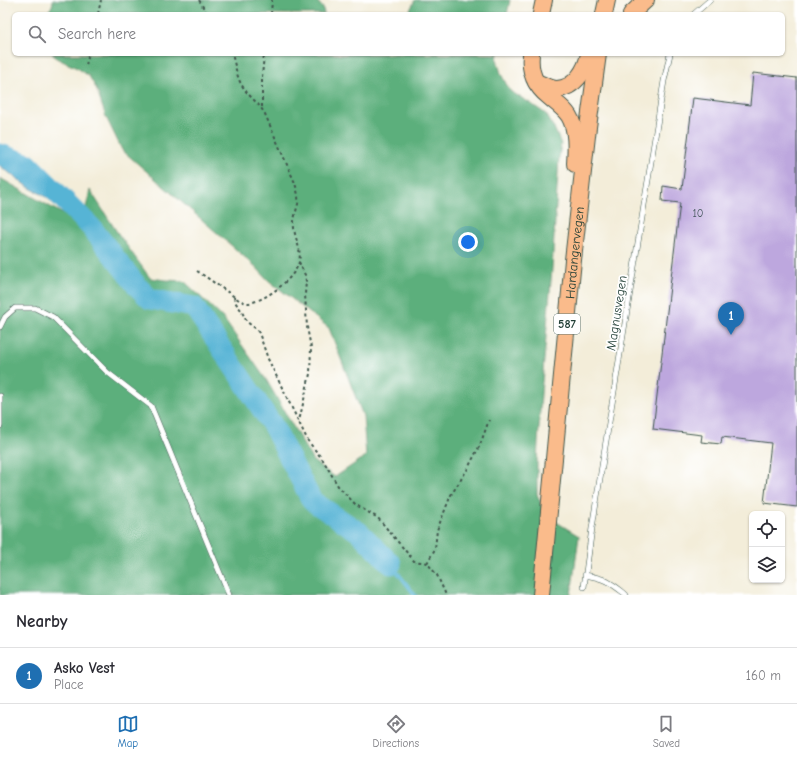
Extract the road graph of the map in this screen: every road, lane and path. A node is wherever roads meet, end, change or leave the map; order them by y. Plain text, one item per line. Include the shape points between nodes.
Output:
1 (101, 0) edge
2 (200, 0) edge
3 (272, 0) edge
4 (544, 0) edge
5 (598, 0) edge
6 (607, 0) edge
7 (646, 0) edge
8 (710, 0) edge
9 (98, 12) edge
10 (206, 12) edge
11 (271, 12) edge
12 (541, 12) edge
13 (596, 12) edge
14 (604, 12) edge
15 (633, 12) edge
16 (696, 12) edge
17 (88, 56) edge
18 (233, 56) edge
19 (264, 56) edge
20 (531, 56) edge
21 (588, 56) edge
22 (598, 56) edge
23 (610, 56) edge
24 (670, 56) edge
25 (86, 64) dead end
26 (536, 82) junction
27 (262, 108) junction
28 (573, 260) junction
29 (299, 262) junction
30 (197, 271) dead end
31 (234, 296) junction
32 (0, 327) edge
33 (566, 329) junction
34 (0, 396) edge
35 (489, 420) dead end
36 (299, 422) junction
37 (0, 426) edge
38 (427, 564) junction
39 (585, 575) junction
40 (584, 587) dead end
41 (229, 595) edge
42 (446, 595) edge
43 (541, 595) edge
44 (626, 595) edge

1 - 9 path
2 - 10 path
3 - 11 path
4 - 12 main road
5 - 13 main road
6 - 14 main road
7 - 15 main road
8 - 16 lane
17 - 25 path
18 - 27 path via 240,83
19 - 27 path
20 - 26 main road, 587 via 531,70
21 - 26 main road via 582,74 565,87 550,88
22 - 28 main road, Hardangervegen / 587
23 - 28 main road, 587 via 598,120 588,210
24 - 39 lane, Magnusvegen
26 - 33 main road, 587 via 541,90 569,115 575,140 565,263
27 - 29 path via 297,188 294,224 300,254
28 - 33 main road, Hardangervegen / 587
29 - 31 path via 288,280 261,299 246,303
29 - 36 path via 306,281 306,319 311,348 310,374
30 - 31 path
31 - 36 path via 247,322 259,333 268,359
32 - 41 lane via 5,317 15,308 35,308 53,317 107,372 151,406
33 - 43 main road, Hardangervegen / 587
34 - 37 lane
35 - 38 path via 468,470 451,495 437,530 435,549
36 - 38 path via 308,441 338,486 356,505 378,518 414,560
38 - 42 path via 437,575
39 - 40 lane, Magnusvegen
39 - 44 lane via 610,582

